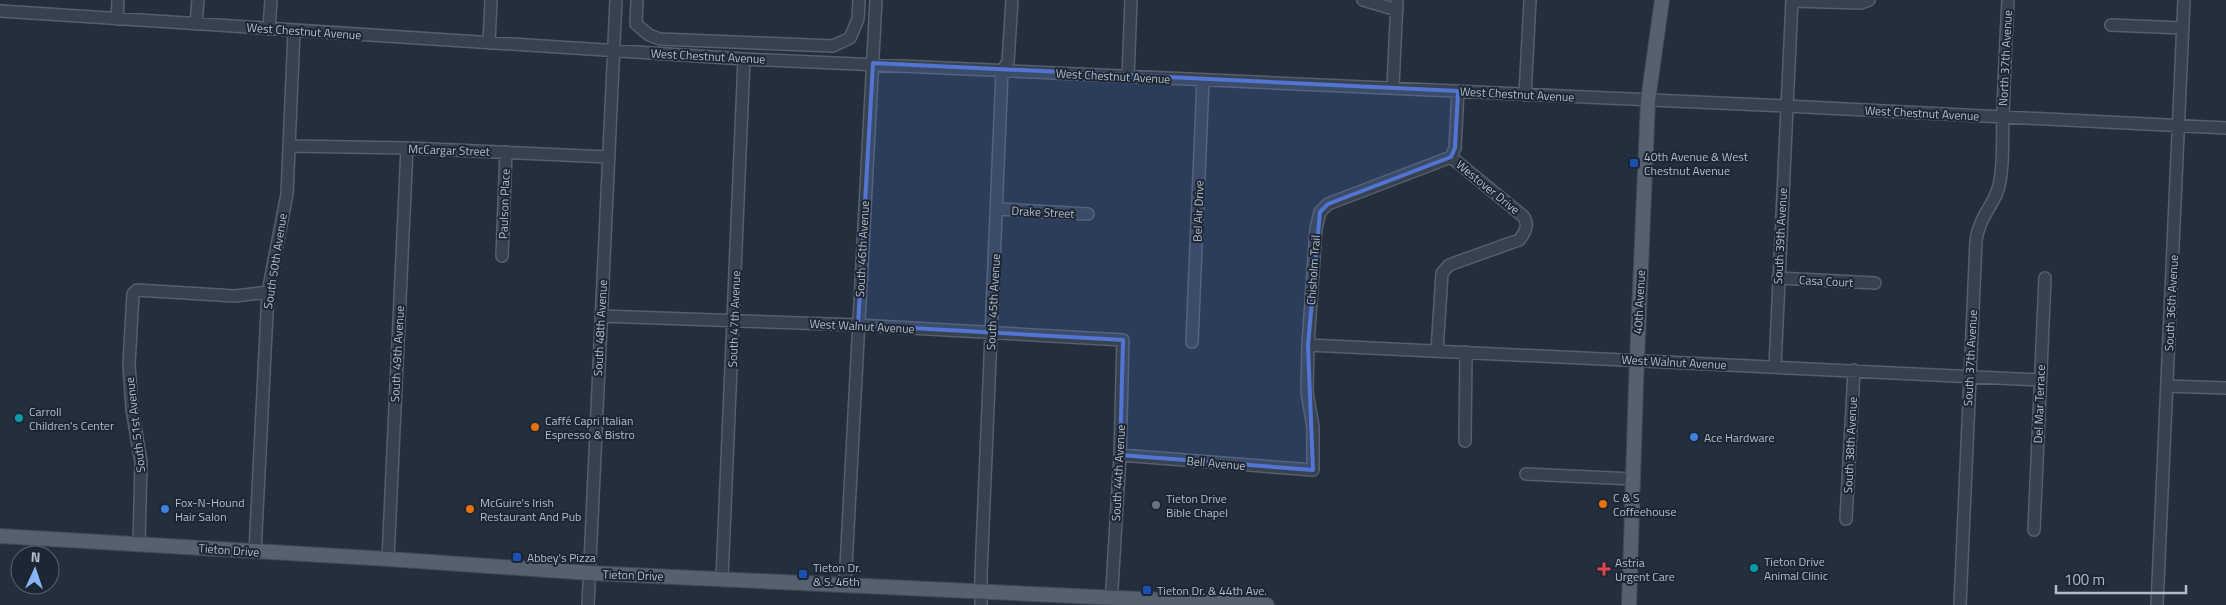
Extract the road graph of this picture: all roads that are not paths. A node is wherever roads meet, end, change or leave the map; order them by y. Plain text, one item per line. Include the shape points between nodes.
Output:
1 (118, 0) edge
2 (198, 0) edge
3 (271, 0) edge
4 (491, 0) edge
5 (616, 0) edge
6 (637, 0) edge
7 (859, 0) edge
8 (876, 0) edge
9 (1012, 0) edge
10 (1131, 0) edge
11 (1364, 0) edge
12 (1530, 0) edge
13 (1662, 0) edge
14 (1792, 0) edge
15 (1869, 0) edge
16 (2008, 0) edge
17 (2184, 0) edge
18 (1397, 5) edge
19 (0, 11) edge
20 (117, 19) junction
21 (196, 24) junction
22 (2111, 25) dead end
23 (2182, 28) junction
24 (269, 29) junction
25 (294, 31) junction
26 (489, 44) junction
27 (612, 52) junction
28 (744, 59) junction
29 (873, 64) junction
30 (1002, 71) junction
31 (1128, 77) junction
32 (1203, 80) junction
33 (1393, 87) junction
34 (1458, 91) junction
35 (1525, 95) junction
36 (1648, 100) junction
37 (1786, 106) junction
38 (2003, 117) junction
39 (2178, 126) junction
40 (2226, 128) edge
41 (290, 146) junction
42 (406, 148) junction
43 (506, 152) junction
44 (608, 157) junction
45 (1451, 157) junction
46 (998, 210) junction
47 (1088, 214) dead end
48 (502, 256) dead end
49 (1778, 278) junction
50 (2045, 278) dead end
51 (1875, 283) dead end
52 (268, 292) junction
53 (601, 316) junction
54 (734, 320) junction
55 (858, 325) junction
56 (992, 333) junction
57 (1123, 340) joint
58 (1192, 342) dead end
59 (1308, 345) junction
60 (1437, 350) junction
61 (1466, 352) junction
62 (1637, 361) junction
63 (1775, 367) junction
64 (1854, 370) junction
65 (1969, 376) junction
66 (2040, 380) junction
67 (2167, 386) junction
68 (2226, 388) edge
69 (1465, 441) dead end
70 (1120, 455) junction
71 (1313, 470) joint
72 (1526, 474) dead end
73 (1633, 479) junction
74 (1846, 519) dead end
75 (2034, 530) dead end
76 (0, 536) edge
77 (139, 544) junction
78 (255, 552) junction
79 (388, 559) junction
80 (590, 573) junction
81 (722, 579) junction
82 (845, 584) junction
83 (982, 598) edge
84 (1111, 601) edge
85 (588, 605) edge
86 (1267, 605) edge
87 (1629, 605) edge
88 (1960, 605) edge
89 (2157, 605) edge

1 - 20 street
2 - 21 street
3 - 24 street
4 - 26 street
5 - 27 street, South 48th Avenue
6 - 7 street via 636,24 660,39 833,46 850,38 858,19
8 - 29 street, South 46th Avenue
9 - 30 street, South 45th Avenue via 1008,62
10 - 31 street
11 - 18 street
12 - 35 street
13 - 36 main road, 40th Avenue
14 - 15 street via 1861,3
14 - 37 street, South 39th Avenue
16 - 38 street, North 37th Avenue
17 - 23 street, South 36th Avenue
18 - 33 street
19 - 20 street, West Chestnut Avenue
20 - 21 street, West Chestnut Avenue
21 - 24 street, West Chestnut Avenue
22 - 23 street
23 - 39 street, South 36th Avenue
24 - 25 street, West Chestnut Avenue
25 - 26 street, West Chestnut Avenue
25 - 41 street, South 50th Avenue
26 - 27 street, West Chestnut Avenue
27 - 28 street, West Chestnut Avenue
27 - 44 street, South 48th Avenue
28 - 29 street, West Chestnut Avenue
28 - 54 street, South 47th Avenue
29 - 30 street, West Chestnut Avenue
29 - 55 street, South 46th Avenue
30 - 31 street, West Chestnut Avenue
30 - 46 street, South 45th Avenue
31 - 32 street, West Chestnut Avenue
32 - 33 street, West Chestnut Avenue
32 - 58 street, Bel Air Drive
33 - 34 street, West Chestnut Avenue
34 - 35 street, West Chestnut Avenue
34 - 45 street, Westover Drive via 1455,148
35 - 36 street, West Chestnut Avenue
36 - 37 street, West Chestnut Avenue
36 - 62 main road, 40th Avenue
37 - 38 street, West Chestnut Avenue
37 - 49 street, South 39th Avenue
38 - 39 street, West Chestnut Avenue
38 - 65 street, South 37th Avenue via 2000,183 1977,228
39 - 40 street, West Chestnut Avenue
39 - 67 street, South 36th Avenue
41 - 42 street, McCargar Street
41 - 52 street, South 50th Avenue via 287,194
42 - 43 street, McCargar Street
42 - 79 street, South 49th Avenue
43 - 44 street, McCargar Street
43 - 48 street, Paulson Place
44 - 53 street, South 48th Avenue
45 - 59 street, Chisholm Trail via 1328,204 1320,212
45 - 60 street, Westover Drive via 1523,216 1527,225 1519,240 1449,265 1442,273
46 - 47 street, Drake Street
46 - 56 street, South 45th Avenue
49 - 51 street, Casa Court
49 - 63 street, South 39th Avenue
50 - 66 street, Del Mar Terrace
52 - 77 street, South 51st Avenue via 235,296 137,290 133,294 129,364 132,410 141,462
52 - 78 street, South 50th Avenue
53 - 54 street, West Walnut Avenue
53 - 80 street, South 48th Avenue
54 - 55 street, West Walnut Avenue
54 - 81 street, South 47th Avenue
55 - 56 street, West Walnut Avenue
55 - 82 street, South 46th Avenue
56 - 57 street, West Walnut Avenue
56 - 83 street, South 45th Avenue
57 - 70 street, South 44th Avenue
59 - 60 street, West Walnut Avenue
59 - 71 street, Chisholm Trail via 1307,392 1313,427
60 - 61 street, West Walnut Avenue
61 - 62 street, West Walnut Avenue
61 - 69 street
62 - 63 street, West Walnut Avenue
62 - 73 main road, 40th Avenue
63 - 64 street, West Walnut Avenue
64 - 65 street, West Walnut Avenue
64 - 74 street, South 38th Avenue
65 - 66 street, West Walnut Avenue
65 - 88 street, South 37th Avenue
66 - 75 street, Del Mar Terrace
67 - 68 street
67 - 89 street, South 36th Avenue
70 - 71 street, Bell Avenue
70 - 84 street, South 44th Avenue
72 - 73 street
73 - 87 main road, 40th Avenue
76 - 77 main road, Tieton Drive
77 - 78 main road, Tieton Drive
78 - 79 main road, Tieton Drive
79 - 80 main road, Tieton Drive
80 - 81 main road, Tieton Drive
80 - 85 street, South 48th Avenue
81 - 82 main road, Tieton Drive
82 - 83 main road, Tieton Drive
83 - 84 main road, Tieton Drive
84 - 86 main road, Tieton Drive

